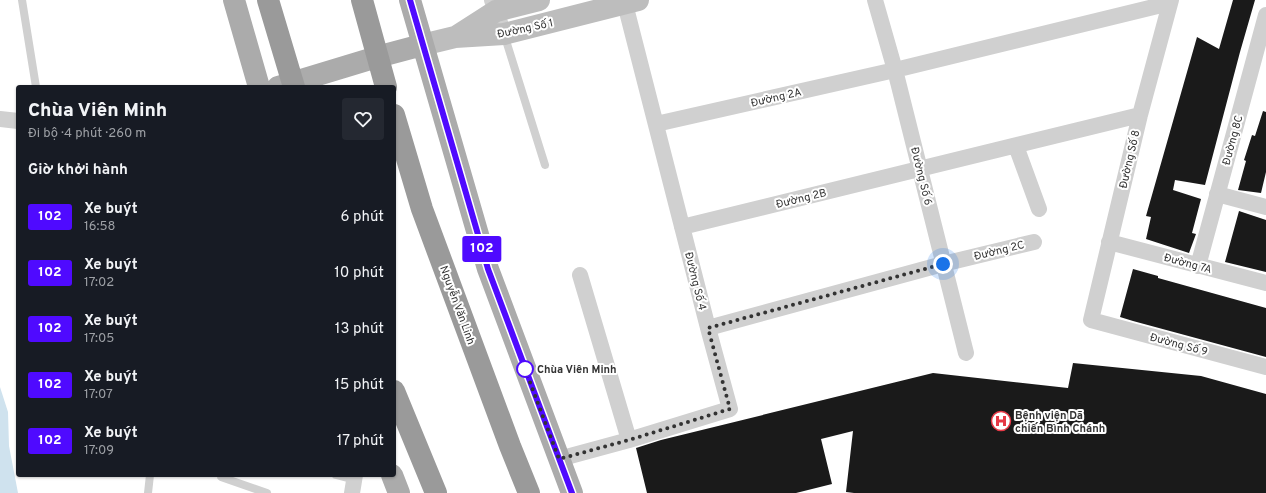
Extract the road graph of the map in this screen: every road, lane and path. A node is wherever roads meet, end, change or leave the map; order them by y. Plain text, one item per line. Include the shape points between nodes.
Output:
1 (22, 0) edge
2 (234, 0) edge
3 (268, 0) edge
4 (362, 0) edge
5 (410, 0) edge
6 (539, 0) edge
7 (875, 0) edge
8 (629, 1) edge
9 (1170, 2) edge
10 (494, 6) edge
11 (1266, 15) edge
12 (504, 34) junction
13 (454, 37) junction
14 (422, 45) junction
15 (376, 57) junction
16 (895, 70) junction
17 (36, 85) edge
18 (258, 85) edge
19 (288, 85) edge
20 (385, 85) edge
21 (1140, 115) junction
22 (0, 119) edge
23 (16, 121) edge
24 (396, 122) edge
25 (656, 124) junction
26 (1016, 146) junction
27 (545, 165) dead end
28 (920, 169) junction
29 (1217, 194) junction
30 (1266, 207) edge
31 (1039, 209) dead end
32 (682, 227) junction
33 (1034, 242) dead end
34 (1110, 242) junction
35 (943, 264) junction
36 (1198, 266) junction
37 (580, 275) dead end
38 (1266, 283) edge
39 (1091, 320) joint
40 (708, 328) junction
41 (966, 354) dead end
42 (1266, 368) edge
43 (396, 396) edge
44 (629, 440) junction
45 (559, 459) junction
46 (150, 477) edge
47 (224, 477) edge
48 (340, 477) edge
49 (393, 477) edge
50 (354, 483) edge
51 (148, 493) edge
52 (267, 493) edge
53 (399, 493) edge
54 (436, 493) edge
55 (529, 493) edge
56 (572, 493) edge

1 - 17 lane
2 - 18 main road
3 - 19 highway
4 - 15 highway
5 - 14 main road
6 - 10 street, Đường Số 1
7 - 16 street, Đường Số 6
8 - 12 street, Đường Số 1
8 - 25 street, Đường Số 4
9 - 16 street, Đường 2A
9 - 21 street, Đường Số 8
10 - 12 street
10 - 13 street, Đường Số 1
11 - 29 street, Đường 8C
12 - 13 street, Đường Số 1
12 - 27 lane
13 - 14 street
14 - 15 main road
14 - 45 main road via 488,269
15 - 19 main road
15 - 20 highway
16 - 25 street, Đường 2A
16 - 28 street, Đường Số 6
21 - 26 street, Đường 2B
21 - 34 street, Đường Số 8
22 - 23 street
24 - 55 highway, Nguyễn Văn Linh via 422,209
25 - 32 street, Đường Số 4
26 - 28 street, Đường 2B
26 - 31 street
28 - 32 street, Đường 2B
28 - 35 street, Đường Số 6
29 - 30 street
29 - 36 street, Đường 8C
32 - 40 street, Đường Số 4
33 - 35 street, Đường 2C
34 - 36 street, Đường 7A
34 - 39 street, Đường Số 8
35 - 40 street, Đường 2C
35 - 41 street, Đường Số 6
36 - 38 street, Đường 7A
37 - 44 street
39 - 42 street, Đường Số 9
40 - 44 street, Đường Số 4 via 730,409
43 - 54 highway
44 - 45 street, Đường Số 4
45 - 56 main road
46 - 51 lane
47 - 52 lane
48 - 50 lane
49 - 53 main road

